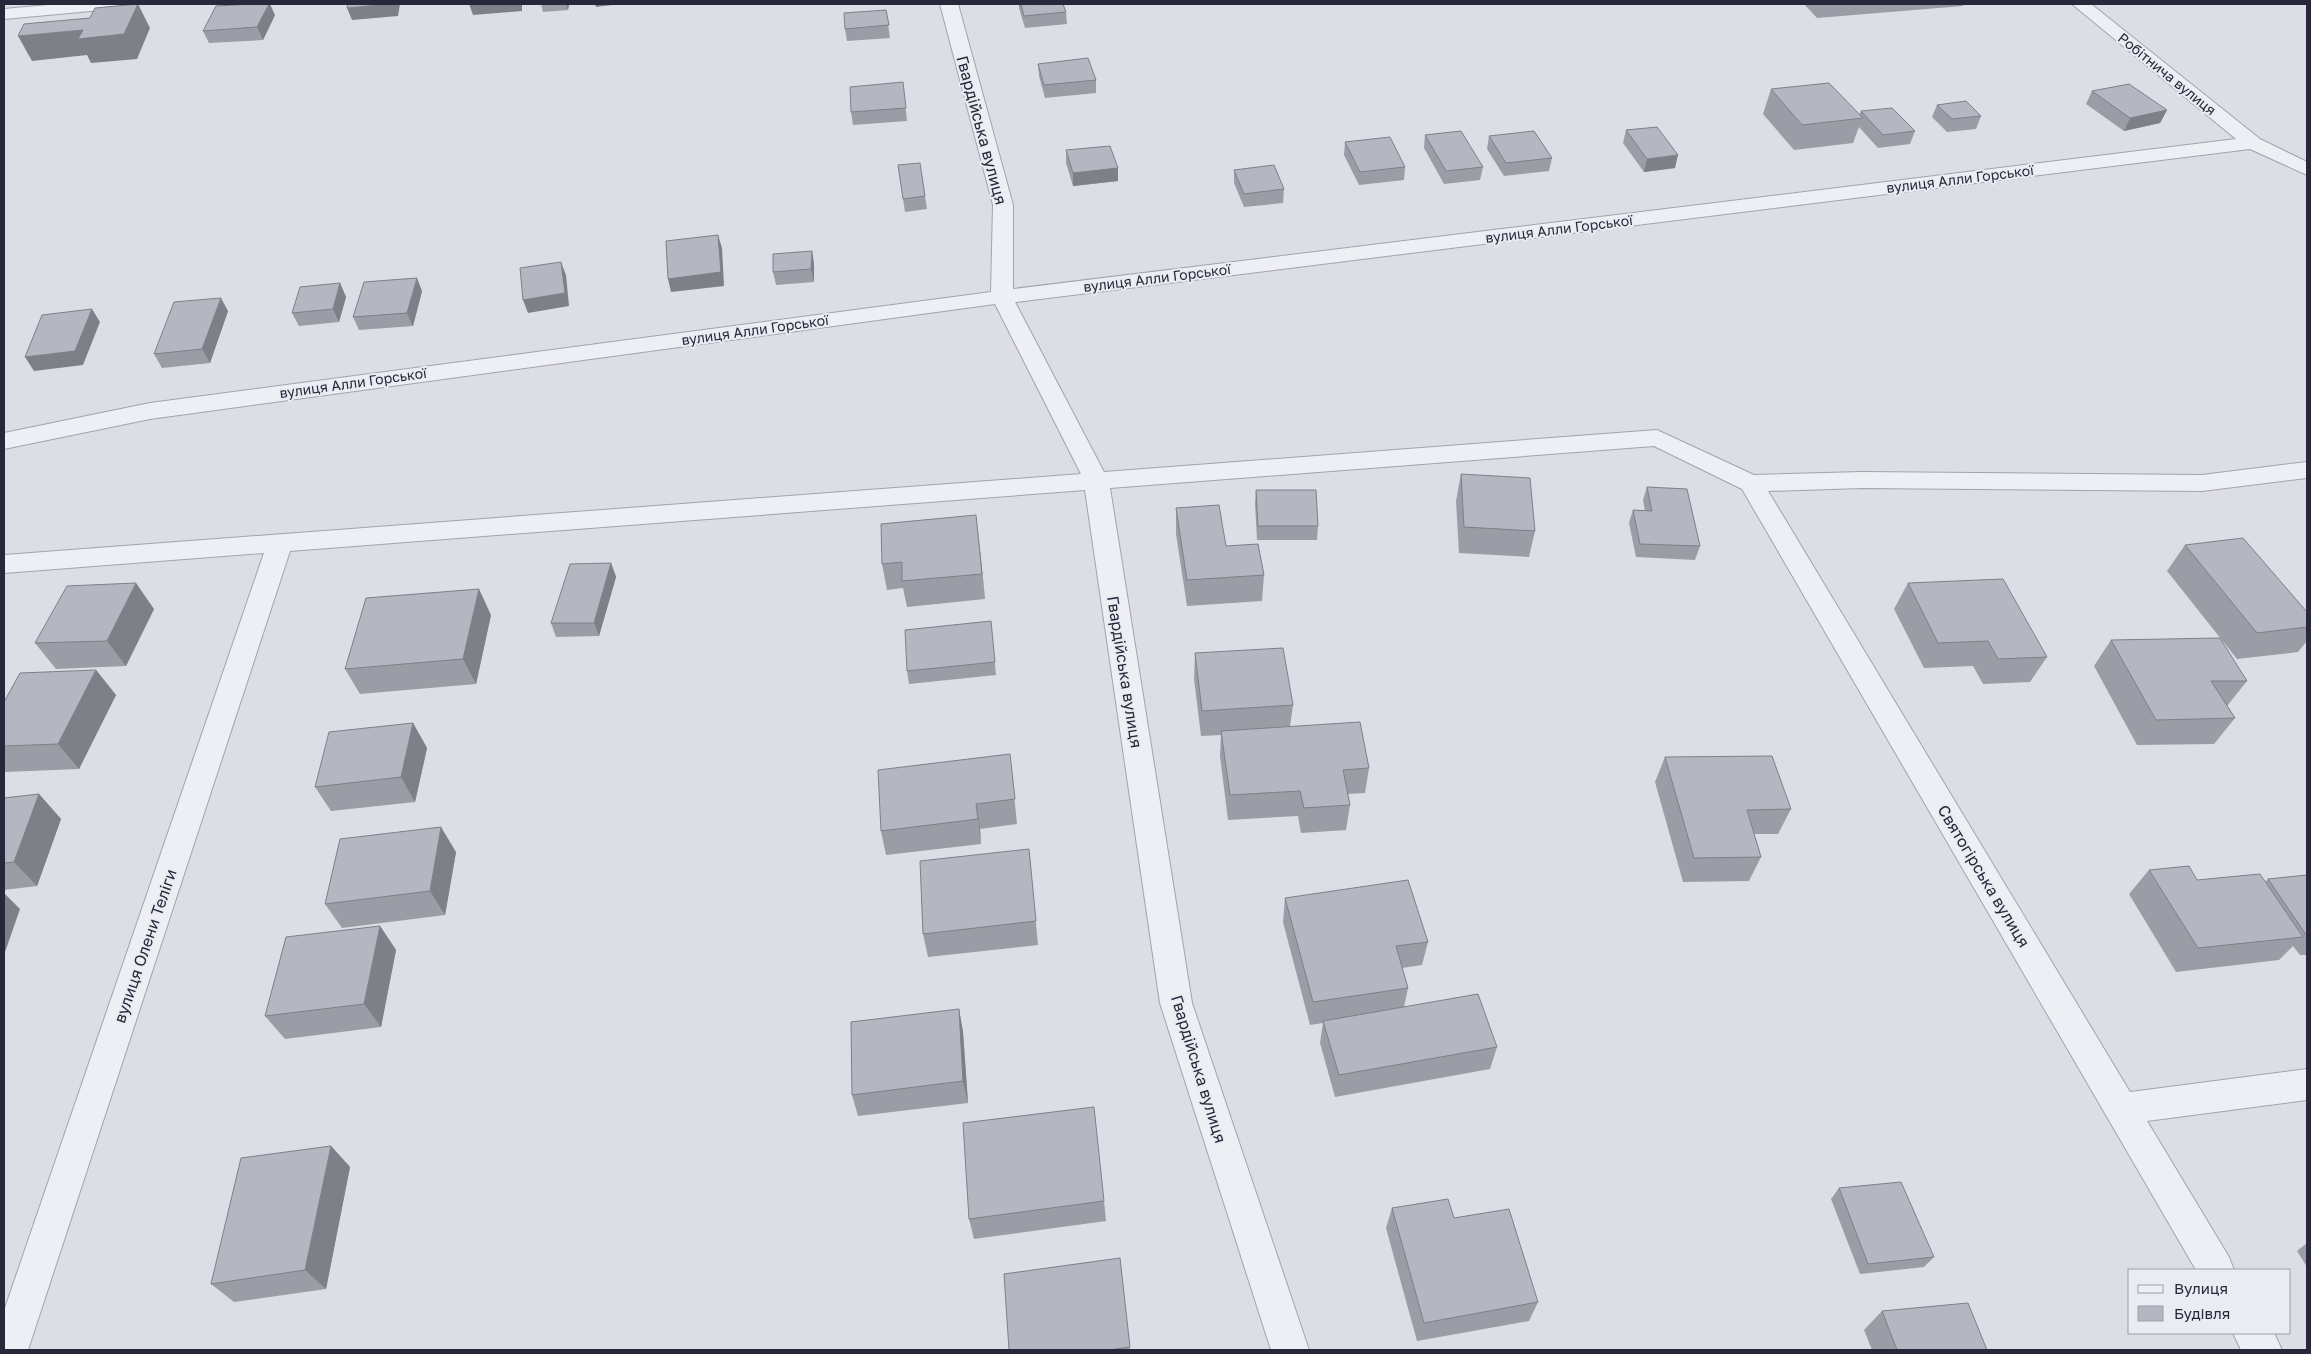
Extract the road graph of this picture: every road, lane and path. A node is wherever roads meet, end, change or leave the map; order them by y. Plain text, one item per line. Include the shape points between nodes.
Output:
1 (113, 4) edge
2 (949, 4) edge
3 (2081, 4) edge
4 (4, 14) edge
5 (2253, 143) junction
6 (2307, 169) edge
7 (1002, 297) junction
8 (4, 441) edge
9 (2307, 470) edge
10 (1096, 480) junction
11 (1751, 483) junction
12 (280, 543) junction
13 (4, 564) edge
14 (2307, 1084) edge
15 (2122, 1109) junction
16 (2215, 1269) edge
17 (2253, 1334) edge
18 (9, 1350) edge
19 (1290, 1350) edge
20 (2263, 1350) edge

1 - 4 street
2 - 7 street, Гвардійська вулиця via 1004,205
3 - 5 street, Робітнича вулиця
5 - 6 street
5 - 7 street, вулиця Алли Горської
7 - 8 street, вулиця Алли Горської via 150,411
7 - 10 street, Гвардійська вулиця
9 - 11 street via 2202,483 1872,480
10 - 11 street via 1657,438
10 - 12 street
10 - 19 street, Гвардійська вулиця via 1176,1003
11 - 15 street, Святогірська вулиця
12 - 13 street
12 - 18 street, вулиця Олени Теліги
14 - 15 street
15 - 16 street, Святогірська вулиця
17 - 20 street

